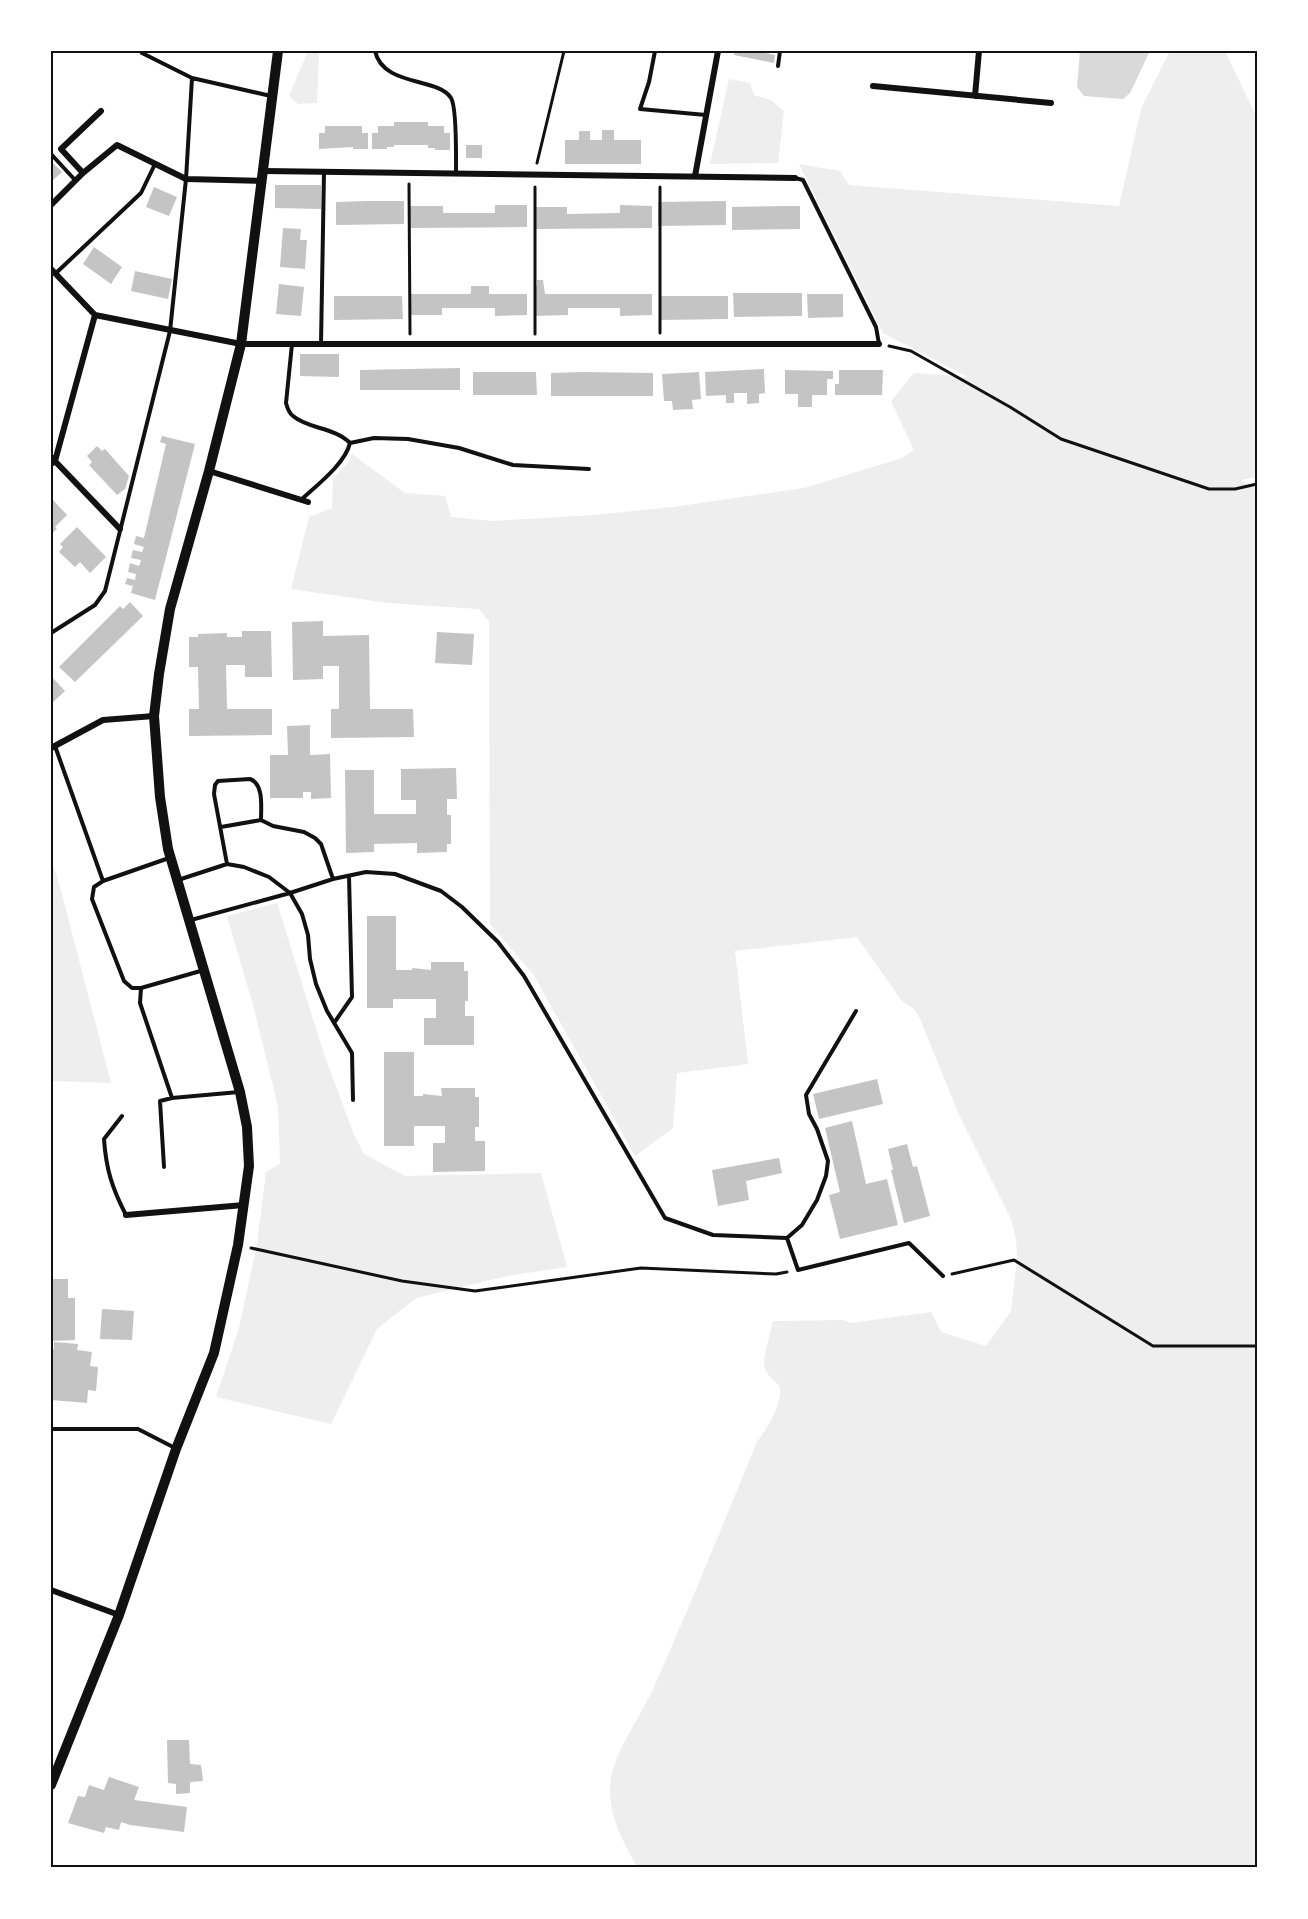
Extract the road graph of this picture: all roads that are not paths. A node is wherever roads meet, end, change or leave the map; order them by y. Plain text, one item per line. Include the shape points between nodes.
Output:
1 (278, 51) edge
2 (375, 51) edge
3 (655, 51) edge
4 (718, 51) edge
5 (780, 51) edge
6 (979, 51) edge
7 (142, 53) dead end
8 (778, 66) dead end
9 (192, 78) junction
10 (873, 86) dead end
11 (272, 96) junction
12 (975, 96) junction
13 (1052, 104) dead end
14 (101, 111) dead end
15 (707, 116) junction
16 (51, 154) edge
17 (155, 164) junction
18 (324, 172) junction
19 (83, 173) junction
20 (456, 174) junction
21 (263, 176) junction
22 (694, 176) junction
23 (795, 178) joint
24 (186, 179) junction
25 (75, 181) junction
26 (51, 205) edge
27 (53, 271) edge
28 (95, 315) junction
29 (170, 331) junction
30 (879, 344) joint
31 (241, 345) junction
32 (292, 345) junction
33 (321, 345) junction
34 (350, 443) junction
35 (52, 461) edge
36 (589, 470) dead end
37 (209, 471) junction
38 (305, 501) joint
39 (120, 529) junction
40 (51, 633) edge
41 (154, 716) junction
42 (53, 747) edge
43 (261, 820) junction
44 (221, 826) junction
45 (170, 858) junction
46 (227, 864) junction
47 (349, 876) junction
48 (333, 879) junction
49 (103, 881) junction
50 (177, 881) junction
51 (290, 893) junction
52 (190, 920) junction
53 (204, 970) junction
54 (141, 988) junction
55 (856, 1011) dead end
56 (334, 1023) junction
57 (240, 1092) junction
58 (172, 1098) junction
59 (353, 1100) dead end
60 (122, 1116) dead end
61 (164, 1167) dead end
62 (244, 1205) junction
63 (126, 1215) joint
64 (787, 1238) junction
65 (943, 1276) road end
66 (51, 1429) edge
67 (176, 1449) junction
68 (51, 1590) edge
69 (119, 1615) junction
70 (51, 1783) edge

1 - 11 main road
2 - 20 lane via 385,67 405,79 445,91 453,100
3 - 15 lane via 640,109
4 - 15 street
5 - 8 lane
6 - 12 street
7 - 9 lane
9 - 11 lane
9 - 24 lane
10 - 12 street
11 - 21 main road
12 - 13 street
14 - 19 street via 61,148
15 - 22 street
16 - 25 lane
17 - 19 street via 117,145
17 - 24 street
17 - 27 lane via 141,193
18 - 20 street
18 - 21 street
18 - 33 lane
19 - 25 street
20 - 22 street
21 - 24 street
21 - 31 main road
22 - 23 street
23 - 30 lane via 803,180 876,327
24 - 29 lane
25 - 26 street
27 - 28 street
28 - 29 street
28 - 35 street
29 - 31 street
29 - 39 lane
30 - 33 street
31 - 32 street
31 - 37 main road
32 - 33 street
32 - 34 lane via 288,410 293,417 339,434
34 - 36 lane via 374,438 408,439 459,448 513,465
34 - 38 lane via 342,460
35 - 39 street
37 - 38 street
37 - 41 main road via 171,609
39 - 40 lane via 101,599
41 - 42 street via 103,720
41 - 45 main road via 160,797
42 - 49 lane
43 - 44 lane
43 - 44 lane via 259,785 250,779 222,780 213,790
43 - 48 lane via 315,838 321,844
44 - 46 lane
45 - 49 lane
45 - 50 main road
46 - 50 lane
46 - 51 lane via 269,877
47 - 48 lane
47 - 56 lane via 352,997
47 - 64 lane via 366,872 394,874 441,891 498,942 524,976 665,1218 713,1235
48 - 51 lane
49 - 54 lane via 94,887 92,899 124,981 132,988
50 - 52 main road
51 - 52 lane
51 - 56 lane via 302,914 316,984
52 - 53 main road
53 - 54 lane
53 - 57 main road
54 - 58 lane via 140,1003
55 - 64 lane via 806,1095 809,1114 828,1161 817,1200 802,1225
56 - 59 lane via 352,1053
57 - 58 lane
57 - 62 main road via 249,1166
58 - 61 lane via 160,1101
60 - 63 lane via 104,1139 106,1166
62 - 63 street
62 - 67 main road via 214,1353
64 - 65 lane via 798,1270 909,1243
66 - 67 lane via 138,1429
67 - 69 main road
68 - 69 street
69 - 70 main road

